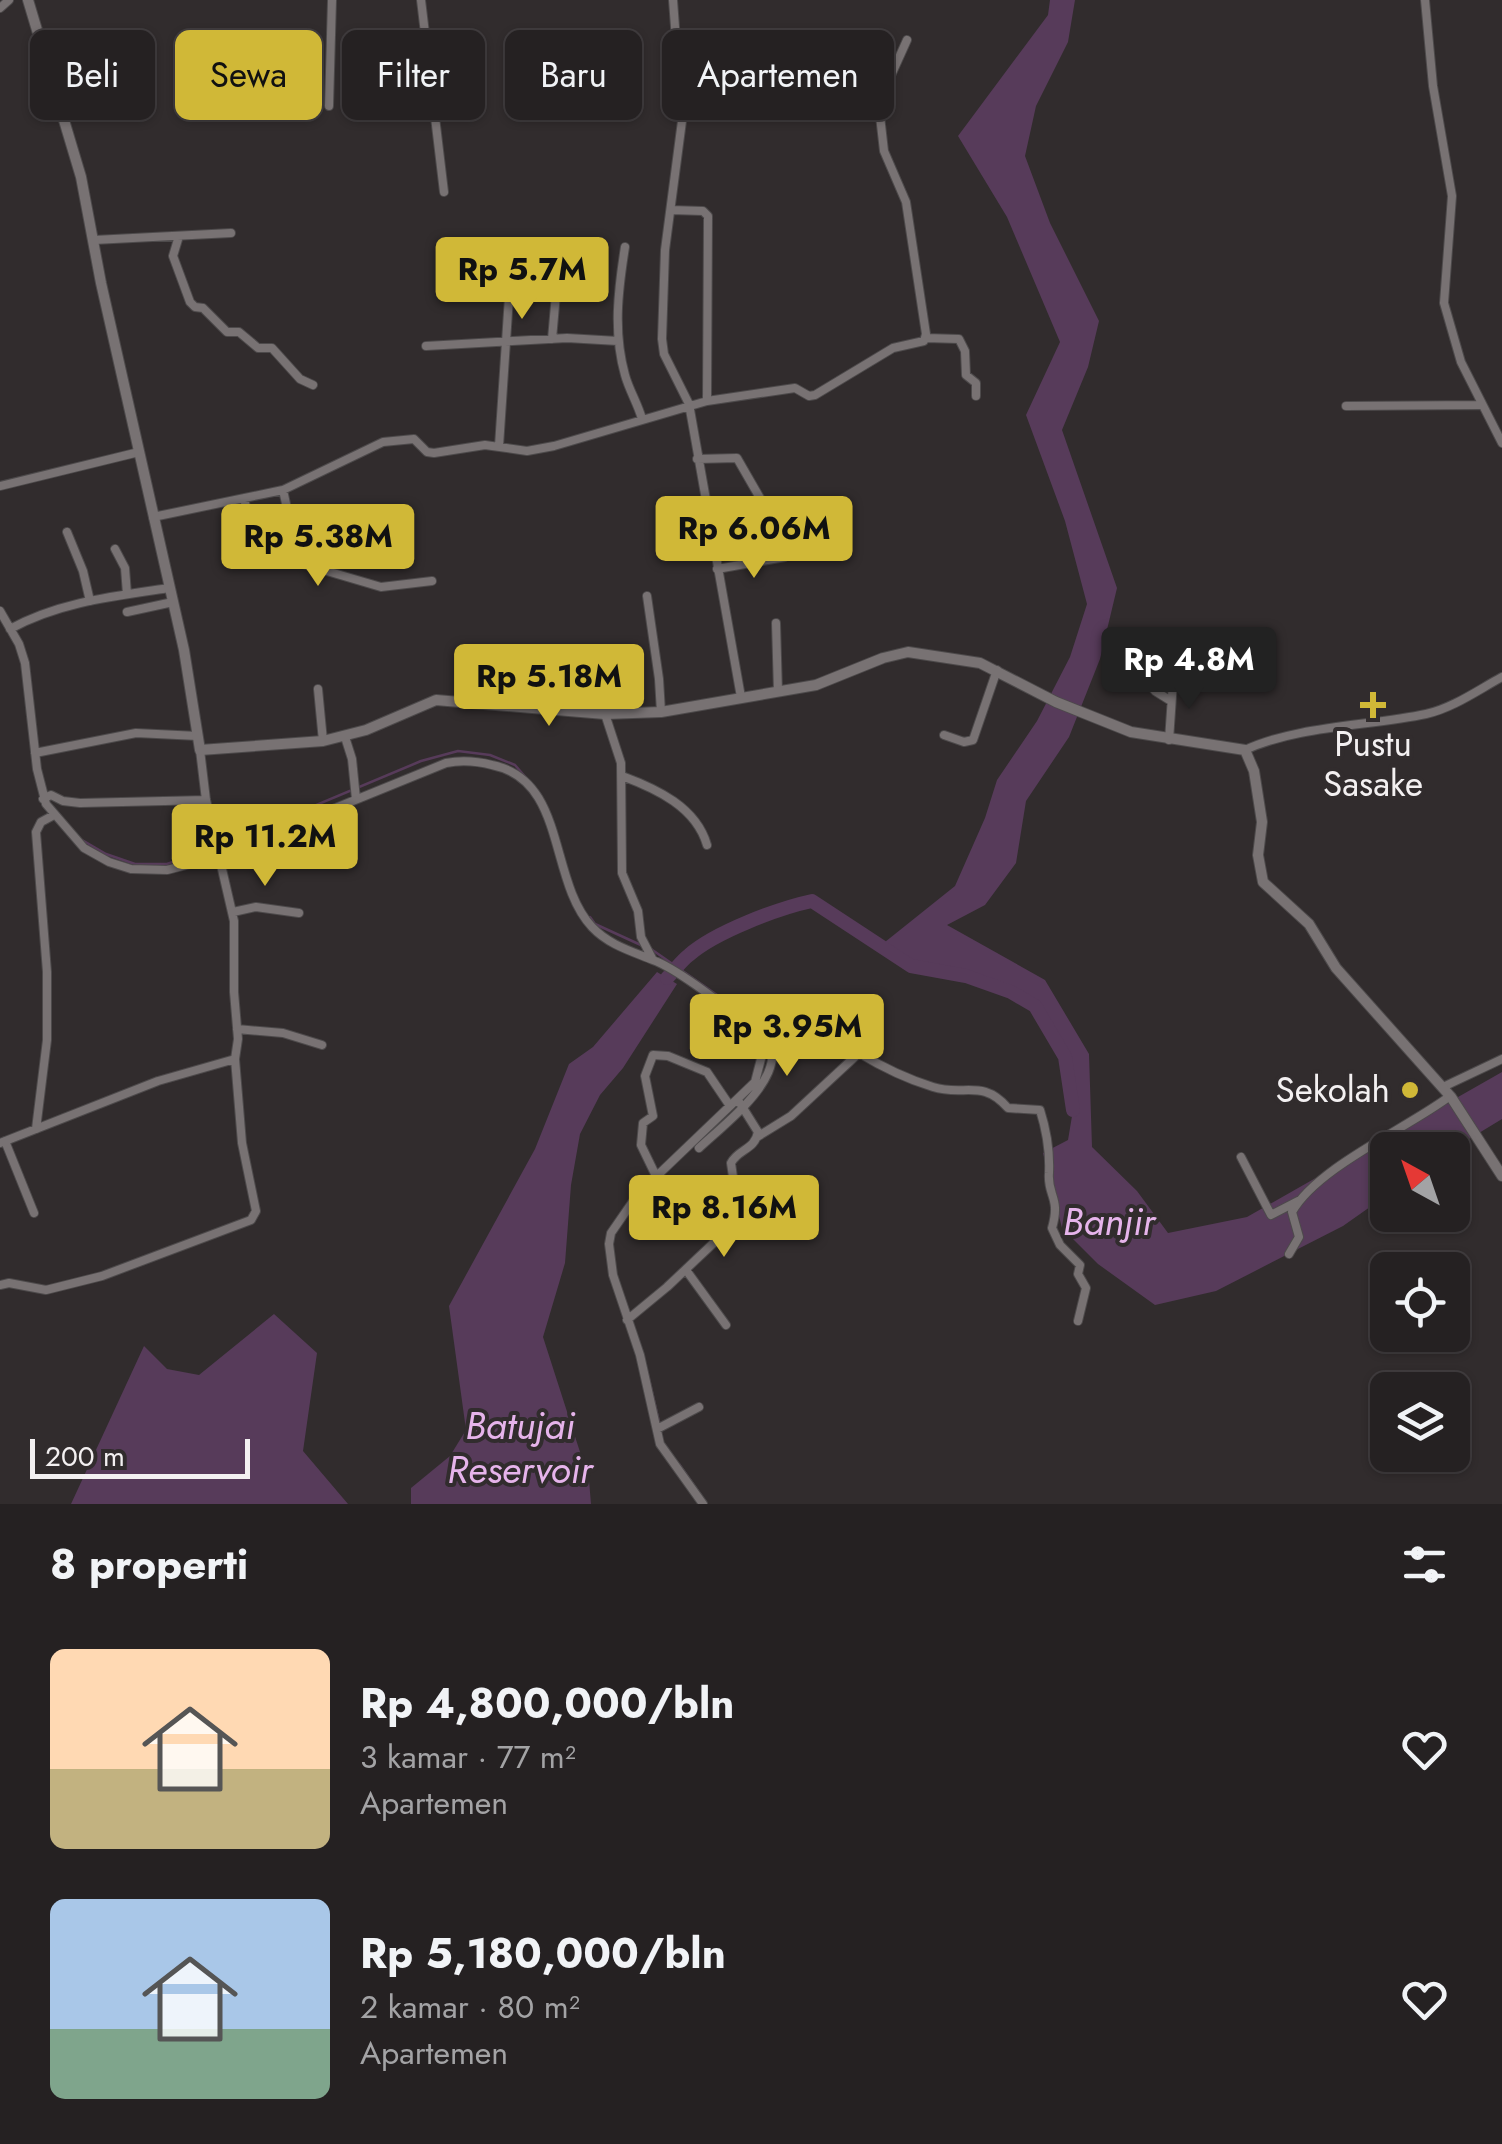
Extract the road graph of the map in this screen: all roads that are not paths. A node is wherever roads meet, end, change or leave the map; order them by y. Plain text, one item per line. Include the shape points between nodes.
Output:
1 (8, 0) edge
2 (28, 0) edge
3 (332, 0) edge
4 (421, 0) edge
5 (673, 0) edge
6 (1425, 0) edge
7 (0, 8) edge
8 (907, 40) dead end
9 (330, 106) dead end
10 (444, 192) dead end
11 (671, 210) junction
12 (231, 233) dead end
13 (179, 236) junction
14 (94, 240) junction
15 (624, 248) dead end
16 (559, 260) dead end
17 (510, 298) dead end
18 (926, 338) junction
19 (552, 339) junction
20 (618, 341) junction
21 (507, 342) junction
22 (426, 346) dead end
23 (313, 385) dead end
24 (976, 396) dead end
25 (706, 400) junction
26 (690, 404) junction
27 (1480, 404) junction
28 (1346, 406) dead end
29 (642, 419) junction
30 (1502, 443) edge
31 (498, 446) junction
32 (139, 452) junction
33 (698, 459) junction
34 (0, 486) edge
35 (283, 490) junction
36 (244, 498) junction
37 (760, 498) dead end
38 (153, 517) junction
39 (67, 532) dead end
40 (115, 548) dead end
41 (297, 554) junction
42 (784, 557) dead end
43 (718, 569) junction
44 (432, 581) dead end
45 (169, 588) junction
46 (128, 594) junction
47 (646, 596) dead end
48 (90, 601) junction
49 (172, 602) junction
50 (0, 611) edge
51 (127, 612) dead end
52 (776, 623) dead end
53 (12, 627) junction
54 (997, 670) junction
55 (1502, 677) edge
56 (1147, 681) dead end
57 (1172, 682) dead end
58 (318, 689) dead end
59 (778, 692) junction
60 (740, 697) junction
61 (1171, 702) junction
62 (660, 712) junction
63 (606, 714) junction
64 (944, 735) dead end
65 (198, 736) junction
66 (344, 737) junction
67 (1169, 740) junction
68 (323, 742) junction
69 (200, 750) junction
70 (1245, 750) junction
71 (39, 752) junction
72 (622, 776) junction
73 (47, 797) junction
74 (206, 800) junction
75 (356, 800) junction
76 (54, 815) junction
77 (707, 846) dead end
78 (218, 852) junction
79 (233, 912) junction
80 (299, 914) dead end
81 (650, 954) junction
82 (734, 1004) dead end
83 (839, 1008) dead end
84 (745, 1016) junction
85 (237, 1028) junction
86 (322, 1045) dead end
87 (859, 1053) junction
88 (234, 1059) junction
89 (1502, 1059) edge
90 (1448, 1093) junction
91 (739, 1104) junction
92 (36, 1130) junction
93 (758, 1136) junction
94 (3, 1142) edge
95 (699, 1148) dead end
96 (1242, 1157) dead end
97 (656, 1176) junction
98 (1502, 1176) edge
99 (1302, 1198) junction
100 (34, 1213) dead end
101 (1290, 1254) dead end
102 (686, 1270) junction
103 (0, 1286) edge
104 (629, 1318) junction
105 (1078, 1321) dead end
106 (726, 1325) dead end
107 (699, 1407) dead end
108 (659, 1428) junction
109 (703, 1504) edge

1 - 7 street
2 - 14 street
3 - 9 street
4 - 10 street
5 - 11 street via 682,121
6 - 27 street via 1452,196 1444,303
8 - 18 street via 880,116 884,151 907,205
11 - 25 street via 708,216
11 - 26 street via 662,339
12 - 13 street
13 - 14 street
13 - 23 street via 173,256 190,302 227,332 272,348
14 - 32 street
15 - 20 street
16 - 19 street
17 - 21 street
18 - 24 street via 960,339
18 - 25 street via 893,348 816,395 796,388
19 - 20 street
19 - 21 street
20 - 29 street
21 - 22 street
21 - 31 street
25 - 26 street
26 - 29 street
26 - 33 street
27 - 28 street
27 - 30 street
29 - 31 street via 554,446
31 - 35 street via 434,454 414,439 388,440
32 - 34 street
32 - 38 street
33 - 37 street via 737,458
33 - 43 street
35 - 36 street
35 - 41 street
36 - 38 street
36 - 41 street via 250,554
38 - 45 street
39 - 48 street
40 - 46 street
41 - 44 street via 306,566 381,587
42 - 43 street
43 - 60 street
45 - 46 street
45 - 49 street
46 - 48 street
47 - 62 street
48 - 53 street
49 - 51 street
49 - 65 street
50 - 53 street
52 - 59 street
53 - 71 street
54 - 59 street via 908,652
54 - 64 street via 972,740
54 - 67 street via 1056,702
55 - 70 street via 1431,712 1290,734
56 - 61 street
57 - 61 street
58 - 68 street
59 - 60 street
60 - 62 street
61 - 67 street
62 - 63 street
63 - 66 street via 436,700
63 - 72 street
65 - 69 street
65 - 71 street via 136,734
66 - 68 street
66 - 75 street
67 - 70 street
68 - 69 street
69 - 74 street
70 - 90 street via 1262,822 1263,882 1309,924 1336,968
71 - 73 street
72 - 77 street via 685,810
72 - 81 street via 620,864
73 - 74 street via 80,803
73 - 76 street
74 - 78 street
75 - 78 street
75 - 81 street via 452,762 511,771 540,798 574,899 590,925 622,948
76 - 78 street via 96,856 132,869 176,869
76 - 92 street via 36,832 47,1006
78 - 79 street
79 - 80 street via 256,907
79 - 85 street
81 - 84 street
82 - 84 street
83 - 87 street
84 - 91 street via 762,1055 755,1082
85 - 86 street
85 - 88 street
87 - 93 street via 791,1116
87 - 105 street via 936,1088 982,1089 1008,1108 1040,1110 1058,1208 1052,1228 1080,1265 1086,1288
88 - 92 street
88 - 103 street via 256,1211 251,1220 102,1276 46,1290
89 - 90 street
90 - 98 street
90 - 99 street
91 - 93 street
91 - 95 street
91 - 97 street
91 - 97 street via 707,1072 653,1055 645,1076 653,1116 643,1122 641,1145
92 - 94 street
93 - 102 street via 731,1163 740,1218
94 - 100 street
96 - 99 street via 1271,1215
97 - 104 street via 610,1238
99 - 101 street via 1293,1214 1298,1241
102 - 104 street
102 - 106 street
104 - 108 street
107 - 108 street
108 - 109 street via 664,1453

